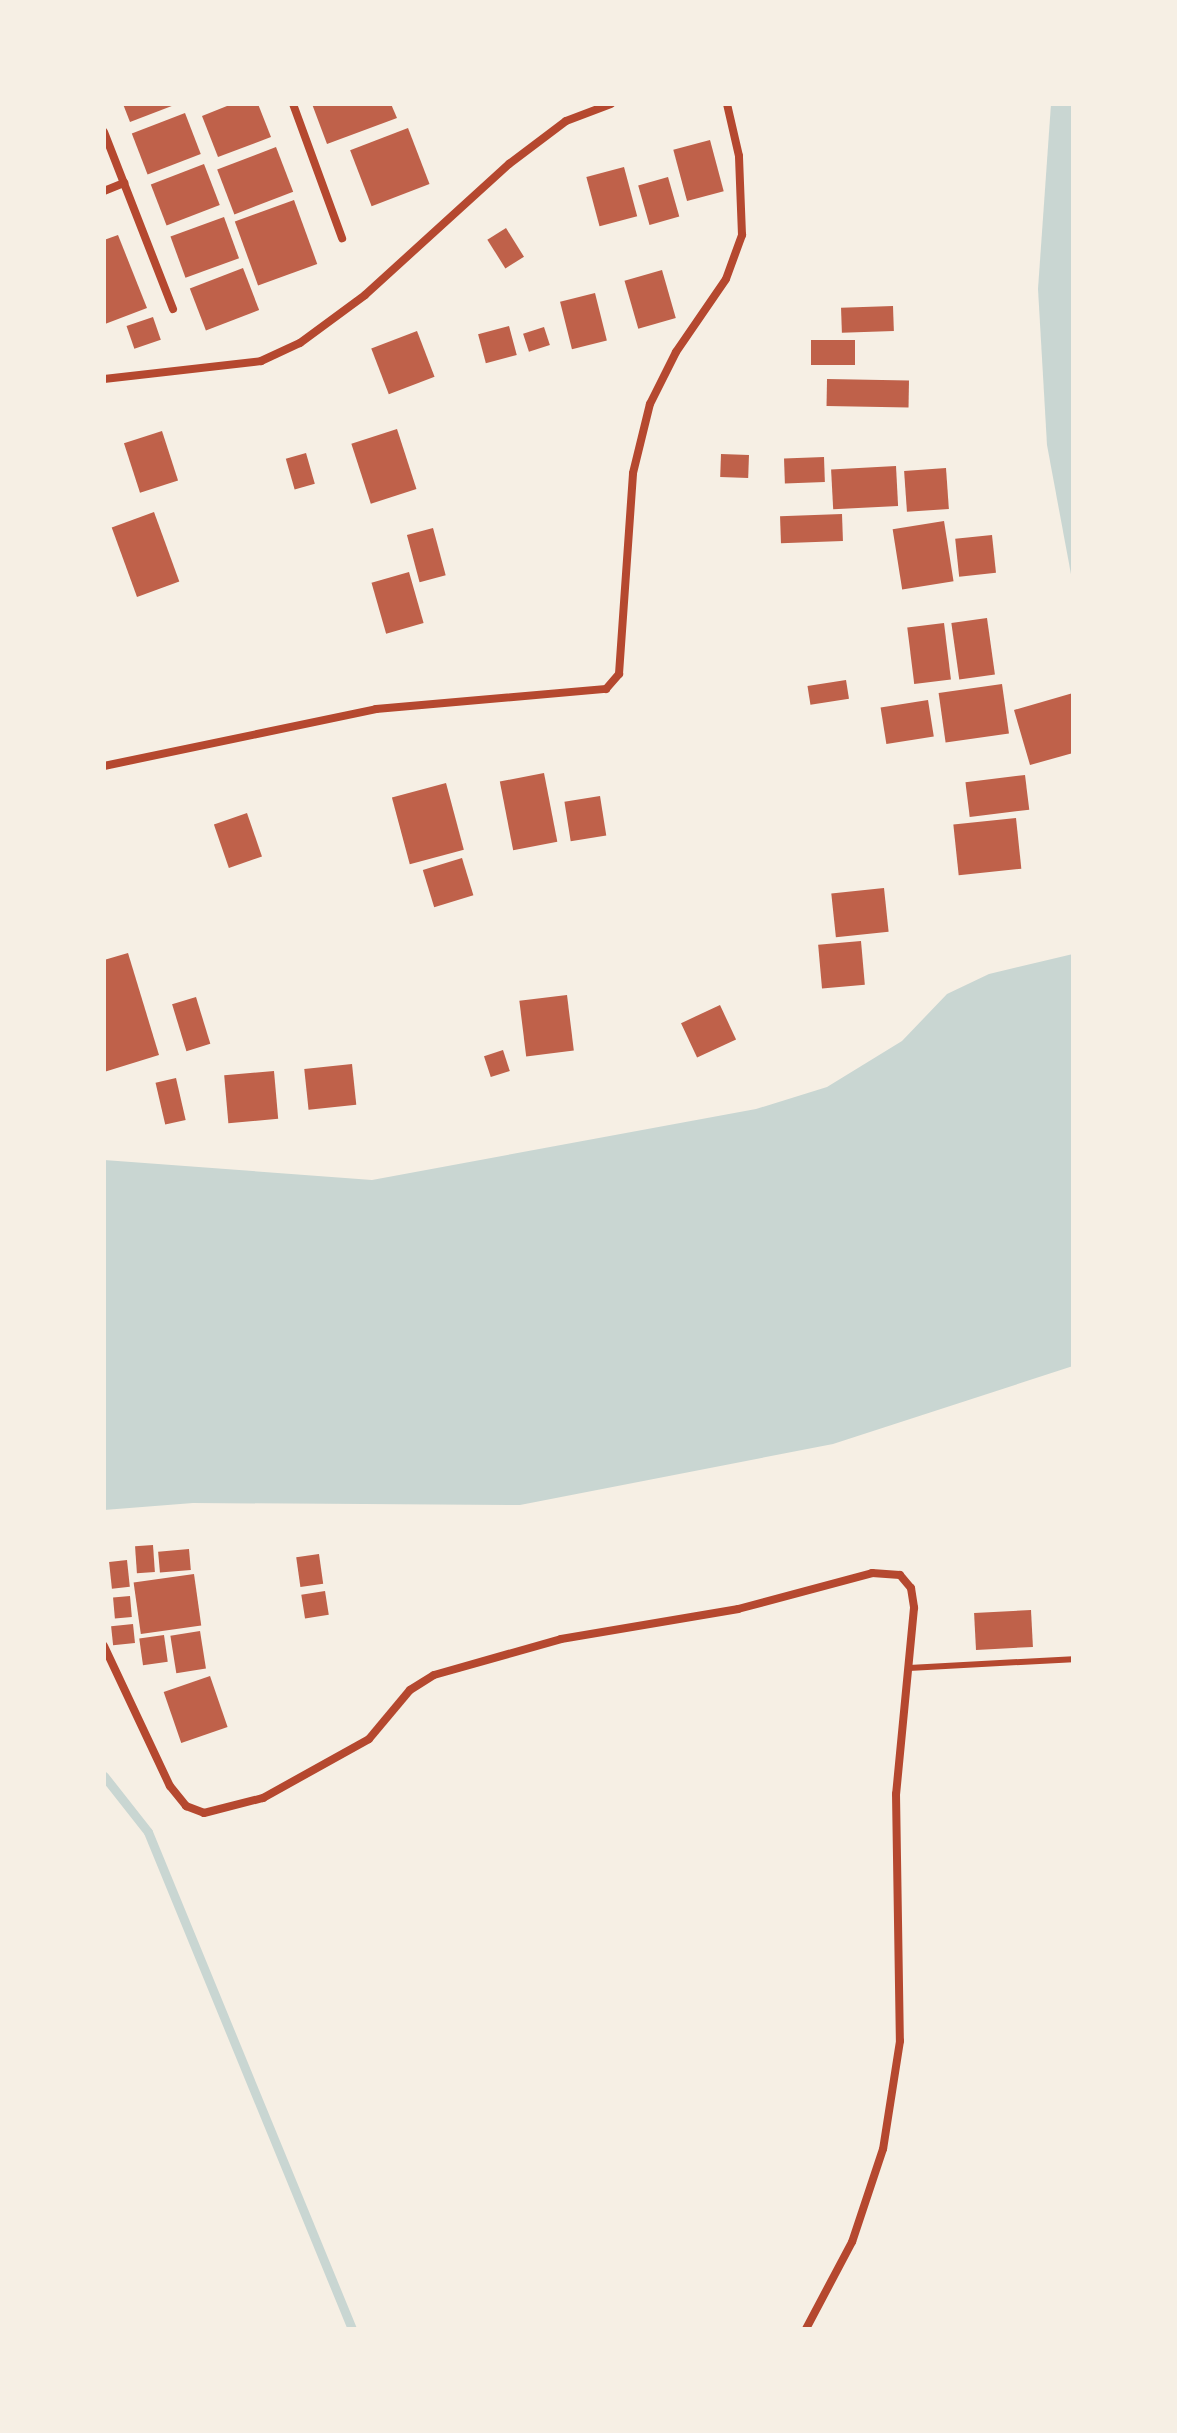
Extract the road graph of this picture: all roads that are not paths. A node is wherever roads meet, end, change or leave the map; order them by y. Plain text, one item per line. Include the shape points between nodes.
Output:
1 (293, 104) edge
2 (611, 104) edge
3 (727, 104) edge
4 (104, 132) edge
5 (124, 183) junction
6 (104, 191) edge
7 (342, 238) dead end
8 (173, 309) dead end
9 (104, 379) edge
10 (104, 766) edge
11 (104, 1646) edge
12 (1073, 1659) edge
13 (909, 1668) junction
14 (806, 2329) edge

1 - 7 street
2 - 9 street via 566,121 509,164 365,295 300,343 261,361
3 - 10 street via 739,156 742,235 726,279 676,352 650,404 633,473 619,674 606,689 376,709
4 - 5 street
5 - 6 street
5 - 8 street
11 - 13 street via 170,1786 186,1806 204,1813 263,1798 369,1739 410,1690 434,1675 561,1639 738,1609 872,1573 900,1575 911,1588
12 - 13 lane
13 - 14 street via 896,1794 898,2056 883,2149 852,2242

